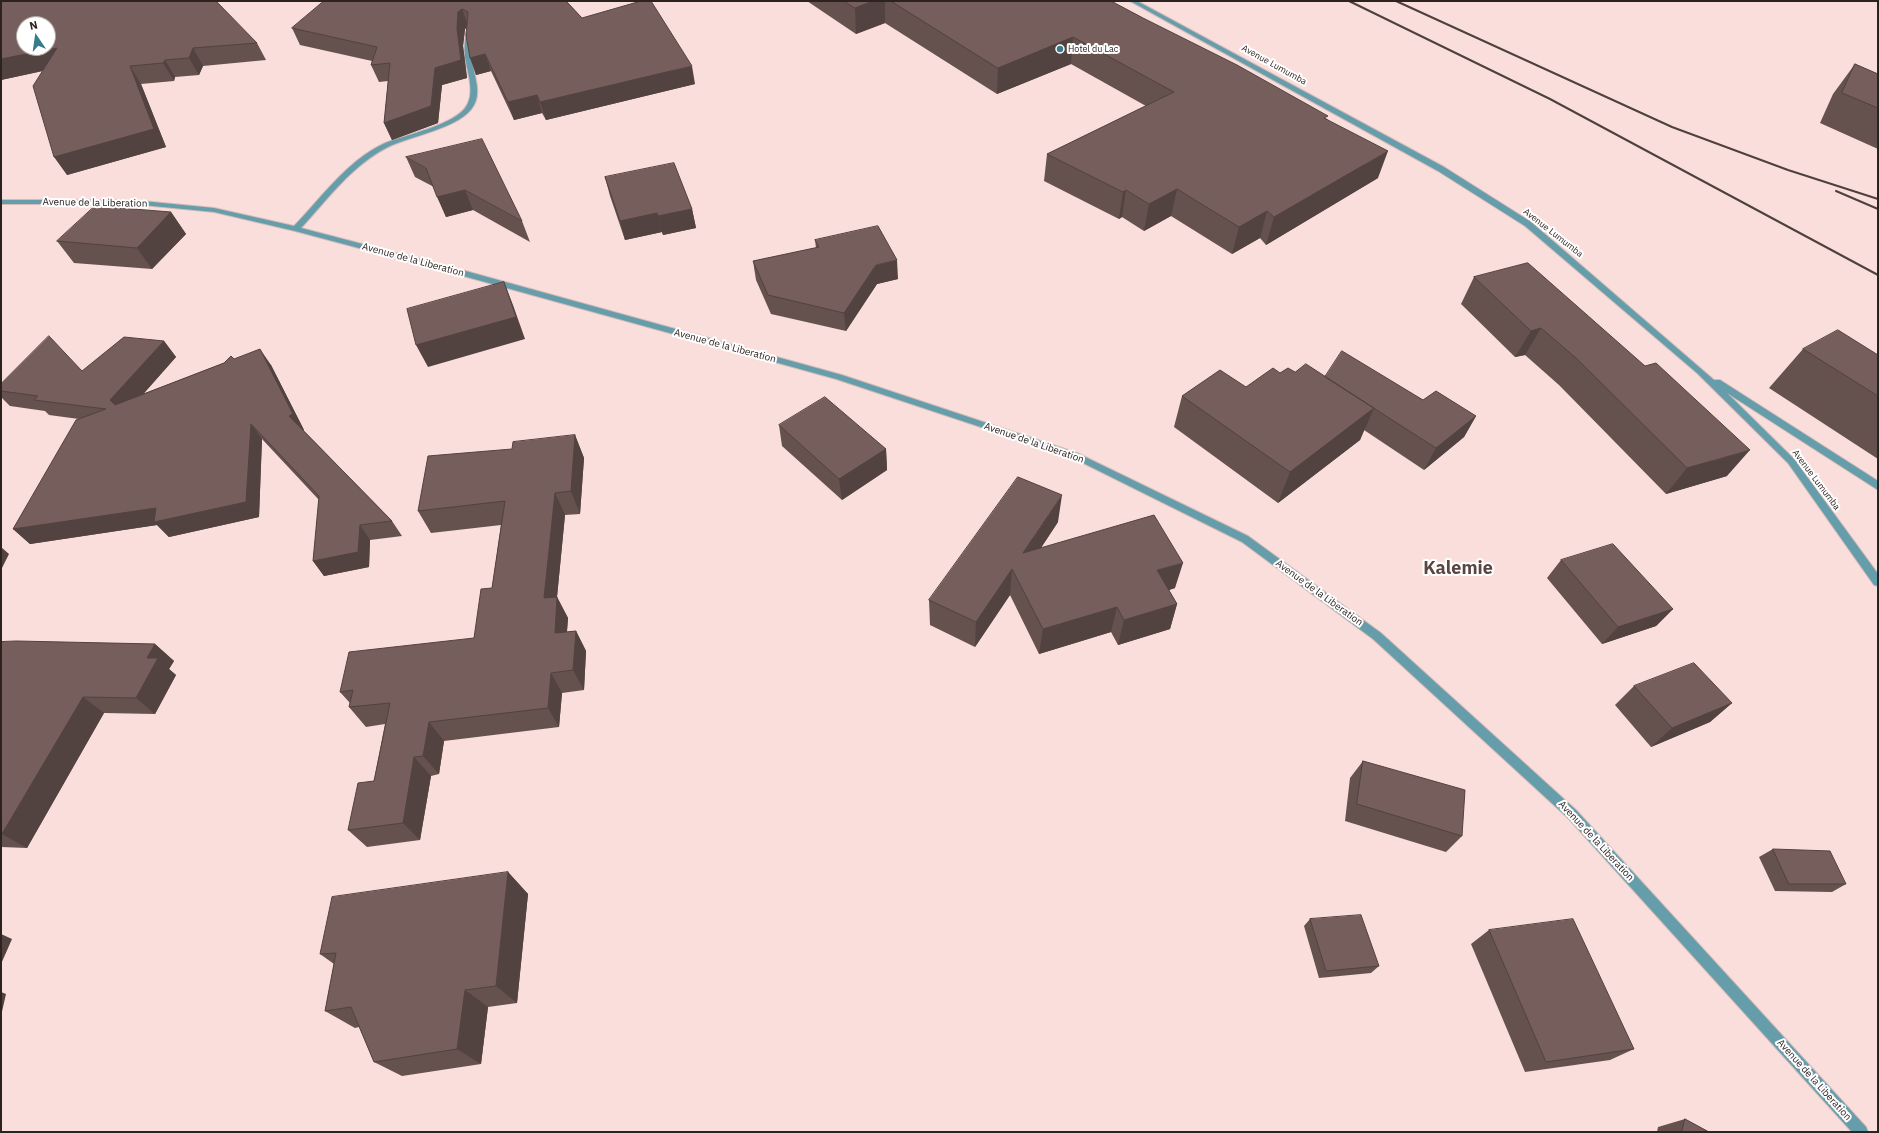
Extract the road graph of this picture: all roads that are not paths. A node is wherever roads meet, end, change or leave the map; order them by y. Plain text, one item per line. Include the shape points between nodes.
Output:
1 (1133, 1) edge
2 (469, 29) edge
3 (1, 202) edge
4 (296, 228) junction
5 (1700, 371) junction
6 (1878, 486) edge
7 (1878, 582) edge
8 (1861, 1132) edge

1 - 5 street, Avenue Lumumba via 1441,169 1528,224
2 - 4 street via 468,56 474,97 471,107 460,116 386,146 364,159 344,176
3 - 4 street, Avenue de la Liberation via 132,202 214,210
4 - 8 street, Avenue de la Liberation via 839,377 1074,455 1245,539 1377,636 1572,814
5 - 6 street
5 - 7 street, Avenue Lumumba via 1791,461

